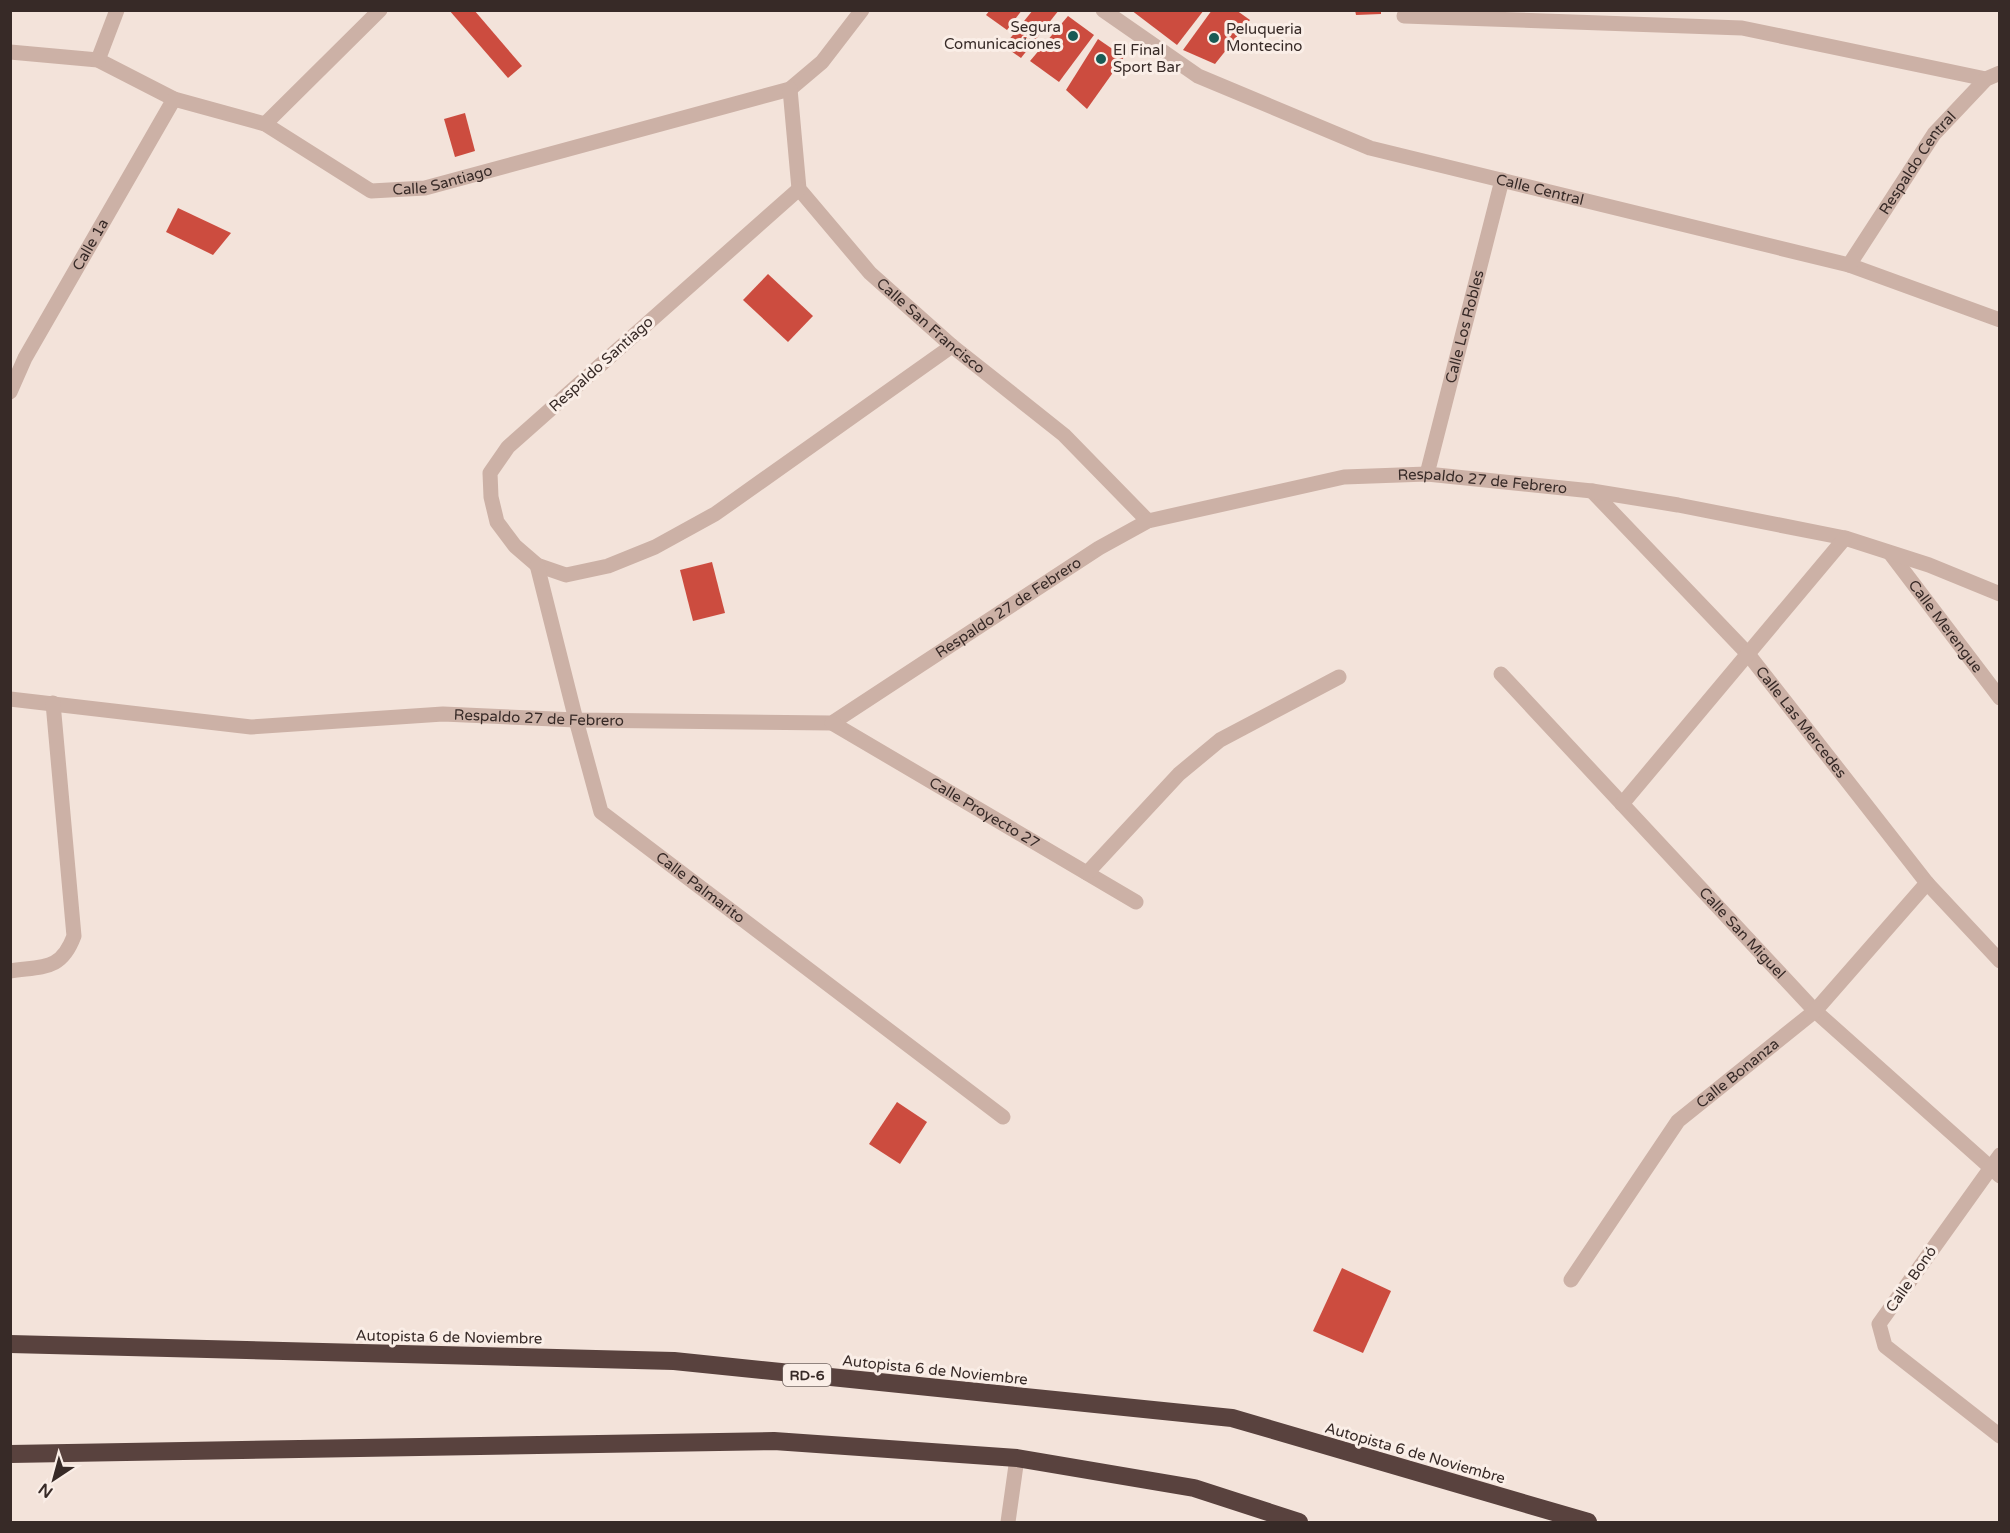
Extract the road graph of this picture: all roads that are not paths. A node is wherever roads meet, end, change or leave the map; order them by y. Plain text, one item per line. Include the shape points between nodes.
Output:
1 (117, 10) edge
2 (380, 10) edge
3 (862, 10) edge
4 (1103, 10) edge
5 (1404, 16) dead end
6 (10, 52) edge
7 (98, 60) junction
8 (1993, 76) edge
9 (790, 90) junction
10 (174, 99) junction
11 (264, 124) junction
12 (1502, 180) junction
13 (799, 189) junction
14 (1849, 265) junction
15 (2000, 320) edge
16 (952, 346) junction
17 (18, 356) edge
18 (10, 392) edge
19 (1427, 474) junction
20 (1592, 491) junction
21 (1148, 520) junction
22 (1845, 538) junction
23 (1890, 553) junction
24 (537, 565) junction
25 (2000, 594) edge
26 (1748, 654) junction
27 (1501, 674) dead end
28 (1339, 677) dead end
29 (2000, 698) edge
30 (10, 699) edge
31 (53, 703) junction
32 (576, 720) junction
33 (832, 723) junction
34 (1622, 804) junction
35 (1087, 873) junction
36 (1927, 883) junction
37 (1136, 902) dead end
38 (2000, 961) edge
39 (10, 971) edge
40 (1815, 1011) junction
41 (1003, 1117) dead end
42 (2000, 1155) edge
43 (1995, 1172) edge
44 (1570, 1280) dead end
45 (10, 1344) edge
46 (2000, 1436) edge
47 (10, 1454) edge
48 (1017, 1458) junction
49 (1008, 1522) edge
50 (1299, 1522) edge
51 (1588, 1522) edge

1 - 7 street
2 - 11 street
3 - 9 street, Calle Santiago via 822,62
4 - 12 street, Calle Central via 1198,76 1370,148
5 - 8 street via 1742,28
6 - 7 street, Calle Santiago
7 - 10 street, Calle Santiago
8 - 14 street, Respaldo Central via 1935,134
9 - 11 street, Calle Santiago via 425,188 371,190
9 - 13 street
10 - 11 street, Calle Santiago
10 - 17 street, Calle 1a
12 - 14 street, Calle Central
12 - 19 street, Calle Los Robles
13 - 16 street, Calle San Francisco via 870,273
13 - 24 street, Respaldo Santiago via 508,447 490,473 490,497 497,522 514,546
14 - 15 street, Calle Central
16 - 21 street, Calle San Francisco via 1064,435
16 - 24 street via 715,514 655,547 608,566 566,575
17 - 18 street, Calle 1a
19 - 20 street, Respaldo 27 de Febrero
19 - 21 street, Respaldo 27 de Febrero via 1344,477
20 - 22 street, Respaldo 27 de Febrero
20 - 26 street, Calle Las Mercedes
21 - 33 street, Respaldo 27 de Febrero
22 - 23 street, Respaldo 27 de Febrero
22 - 26 street
23 - 25 street, Respaldo 27 de Febrero
23 - 29 street, Calle Merengue
24 - 32 street, Calle Palmarito
26 - 34 street
26 - 36 street, Calle Las Mercedes
27 - 34 street, Calle San Miguel
28 - 35 street via 1221,740 1179,774
30 - 31 street, Respaldo 27 de Febrero
31 - 32 street, Respaldo 27 de Febrero via 251,727 443,714
31 - 39 street via 74,936 60,960
32 - 33 street, Respaldo 27 de Febrero
32 - 41 street, Calle Palmarito via 601,812
33 - 35 street, Calle Proyecto 27
34 - 40 street, Calle San Miguel
35 - 37 street, Calle Proyecto 27
36 - 38 street, Calle Las Mercedes
36 - 40 street, Calle Bonanza
40 - 43 street, Calle San Miguel
40 - 44 street, Calle Bonanza via 1678,1121
42 - 43 street, Calle Bonó
43 - 46 street, Calle Bonó via 1879,1324 1884,1346
45 - 51 highway, Autopista 6 de Noviembre / RD-6 via 674,1361 1220,1417
47 - 48 highway via 774,1441
48 - 49 street
48 - 50 highway via 1194,1488

